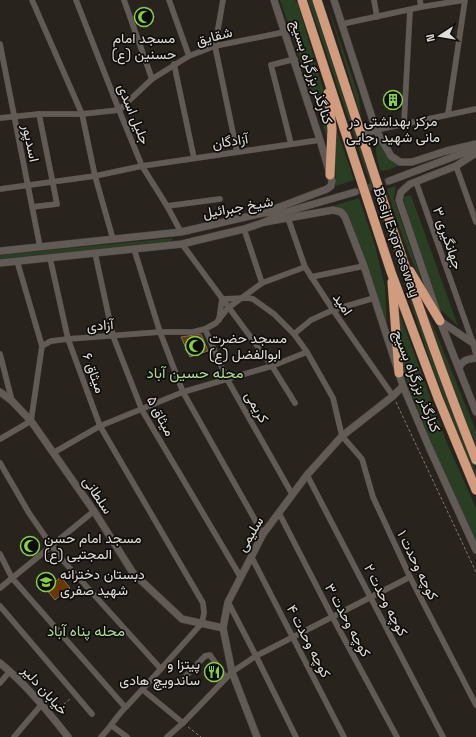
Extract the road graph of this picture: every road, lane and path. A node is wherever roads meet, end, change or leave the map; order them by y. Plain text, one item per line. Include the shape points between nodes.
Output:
1 (32, 0) edge
2 (76, 0) edge
3 (124, 0) edge
4 (169, 0) edge
5 (223, 0) edge
6 (274, 0) edge
7 (317, 0) edge
8 (334, 0) edge
9 (374, 0) edge
10 (420, 0) edge
11 (465, 0) edge
12 (302, 1) edge
13 (422, 7) junction
14 (410, 10) junction
15 (377, 16) junction
16 (342, 24) junction
17 (285, 32) junction
18 (0, 44) edge
19 (215, 46) junction
20 (189, 56) junction
21 (295, 59) junction
22 (174, 64) junction
23 (327, 76) junction
24 (152, 79) junction
25 (476, 109) edge
26 (119, 110) junction
27 (39, 114) junction
28 (82, 114) junction
29 (448, 114) junction
30 (13, 116) junction
31 (0, 118) edge
32 (404, 123) junction
33 (376, 130) junction
34 (362, 134) junction
35 (320, 140) junction
36 (291, 144) junction
37 (476, 144) edge
38 (476, 148) edge
39 (237, 152) junction
40 (476, 153) edge
41 (194, 158) junction
42 (142, 166) junction
43 (456, 166) junction
44 (330, 175) junction
45 (95, 176) junction
46 (389, 181) tunnel mouth
47 (52, 182) junction
48 (416, 182) junction
49 (28, 185) junction
50 (0, 189) edge
51 (355, 192) tunnel mouth
52 (220, 199) dead end
53 (167, 206) junction
54 (32, 207) junction
55 (263, 213) junction
56 (287, 215) junction
57 (476, 222) edge
58 (244, 229) junction
59 (181, 232) junction
60 (113, 238) junction
61 (182, 244) junction
62 (40, 247) junction
63 (134, 249) junction
64 (0, 251) edge
65 (95, 253) junction
66 (400, 253) junction
67 (50, 258) junction
68 (17, 262) junction
69 (0, 263) edge
70 (364, 266) junction
71 (305, 267) junction
72 (391, 272) junction
73 (311, 277) junction
74 (262, 283) junction
75 (222, 298) junction
76 (374, 298) junction
77 (241, 299) junction
78 (228, 308) junction
79 (333, 310) junction
80 (219, 320) junction
81 (440, 321) junction
82 (205, 329) junction
83 (160, 332) junction
84 (294, 334) junction
85 (112, 336) junction
86 (68, 339) junction
87 (474, 344) edge
88 (42, 346) junction
89 (307, 352) junction
90 (0, 354) edge
91 (476, 356) edge
92 (272, 366) junction
93 (459, 368) junction
94 (398, 374) junction
95 (227, 379) junction
96 (403, 386) junction
97 (0, 392) edge
98 (183, 392) junction
99 (393, 396) junction
100 (474, 400) edge
101 (12, 401) junction
102 (295, 403) dead end
103 (142, 410) junction
104 (476, 412) edge
105 (31, 421) junction
106 (100, 426) junction
107 (342, 436) junction
108 (0, 439) edge
109 (53, 453) junction
110 (476, 460) edge
111 (0, 464) edge
112 (307, 475) junction
113 (476, 490) edge
114 (292, 494) junction
115 (94, 511) junction
116 (279, 513) junction
117 (263, 534) junction
118 (50, 546) junction
119 (476, 550) edge
120 (0, 554) edge
121 (251, 556) junction
122 (476, 572) edge
123 (240, 576) junction
124 (410, 577) junction
125 (12, 578) junction
126 (0, 588) edge
127 (372, 597) junction
128 (228, 602) junction
129 (0, 606) edge
130 (333, 618) junction
131 (202, 623) junction
132 (223, 628) junction
133 (293, 637) junction
134 (256, 656) junction
135 (0, 663) edge
136 (161, 669) junction
137 (10, 671) junction
138 (232, 672) junction
139 (226, 678) junction
140 (181, 681) dead end
141 (0, 683) edge
142 (143, 690) junction
143 (75, 694) junction
144 (42, 704) junction
145 (476, 705) edge
146 (125, 707) junction
147 (92, 714) dead end
148 (51, 716) junction
149 (183, 723) junction
150 (112, 726) junction
151 (14, 737) edge
152 (68, 737) edge
153 (101, 737) edge
154 (127, 737) edge
155 (167, 737) edge
156 (201, 737) edge
157 (257, 737) edge
158 (296, 737) edge
159 (344, 737) edge
160 (397, 737) edge
161 (443, 737) edge

1 - 28 street
2 - 26 street, جلیل اسدی
3 - 24 street
4 - 20 street
5 - 19 street
6 - 17 street, کنارگذر بزرگراه بسیج
7 - 34 highway, Basij Expressway
8 - 16 street
9 - 15 street
10 - 13 street
11 - 13 street
11 - 29 street
12 - 23 highway, Basij Expressway
13 - 14 street
14 - 15 street
14 - 32 street
15 - 16 street
16 - 33 street
17 - 19 street, شقایق
17 - 21 street, کنارگذر بزرگراه بسیج
18 - 30 street, اسدپور
19 - 20 street, شقایق
19 - 39 street
20 - 22 street, شقایق
21 - 35 street, کنارگذر بزرگراه بسیج
21 - 36 street via 271,65
22 - 24 street, شقایق
22 - 41 street
23 - 44 highway via 332,129
23 - 72 highway, Basij Expressway
24 - 26 street, شقایق
25 - 29 street
26 - 28 street
26 - 42 street, جلیل اسدی
27 - 28 street
27 - 30 street
27 - 47 street
28 - 45 street
29 - 32 street
30 - 31 street
30 - 49 street, اسدپور
32 - 33 street
33 - 34 street
33 - 37 street via 391,156 404,163
34 - 66 highway, Basij Expressway
35 - 36 street, آزادگان
35 - 44 street, کنارگذر بزرگراه بسیج
36 - 39 street, آزادگان
38 - 46 street
39 - 41 street, آزادگان
40 - 43 street
41 - 42 street, آزادگان
42 - 45 street, آزادگان
42 - 53 street, جلیل اسدی
43 - 48 street
43 - 57 street
44 - 55 street via 331,186 327,189
45 - 47 street, آزادگان
45 - 60 street
47 - 49 street, آزادگان
47 - 54 street via 57,204
48 - 81 street via 401,192 399,200
48 - 87 street, جهانگیری ۳
49 - 50 street, آزادگان
49 - 54 street, اسدپور
51 - 56 street
52 - 53 street
53 - 59 street, جلیل اسدی
54 - 62 street, اسدپور
55 - 56 street, شیخ جبرائیل
55 - 59 street, شیخ جبرائیل
56 - 58 street, شیخ جبرائیل
56 - 70 street, کنارگذر بزرگراه بسیج via 333,210 341,212
56 - 71 street, امید
58 - 61 street, شیخ جبرائیل
58 - 74 street
59 - 60 street, شیخ جبرائیل
60 - 62 street, شیخ جبرائیل
61 - 63 street, شیخ جبرائیل
61 - 75 street
62 - 64 street, شیخ جبرائیل
63 - 65 street, شیخ جبرائیل
63 - 83 street
65 - 67 street, شیخ جبرائیل
65 - 85 street, میثاق ۵
66 - 81 highway
66 - 110 highway, Basij Expressway
67 - 68 street, شیخ جبرائیل
67 - 86 street, میثاق ۶
68 - 69 street, شیخ جبرائیل
68 - 88 street
70 - 73 street
70 - 76 street, کنارگذر بزرگراه بسیج
71 - 73 street, امید
71 - 74 street, آزادی
72 - 94 highway
72 - 113 highway, Basij Expressway
73 - 79 street, امید
74 - 77 street, آزادی
75 - 77 street
75 - 78 street
75 - 80 street
76 - 79 street
76 - 94 street, کنارگذر بزرگراه بسیج
77 - 78 street, آزادی
77 - 84 street via 253,300 260,304
78 - 80 street, آزادی
78 - 92 street
79 - 84 street via 311,320
79 - 99 street, امید
80 - 82 street, آزادی
81 - 87 street
81 - 93 street
82 - 83 street, آزادی via 192,332
82 - 95 street, کریمی
83 - 85 street, آزادی
83 - 98 street
84 - 89 street
85 - 86 street, آزادی
85 - 103 street, میثاق ۵
86 - 88 street, آزادی via 51,341
86 - 106 street, میثاق ۶
87 - 91 street, جهانگیری ۳
88 - 105 street
89 - 92 street
89 - 107 street via 333,398
90 - 101 street
91 - 93 street via 464,360
92 - 95 street
92 - 102 street
93 - 100 street
94 - 96 street, کنارگذر بزرگراه بسیج
95 - 98 street
95 - 114 street, کریمی
96 - 99 street, سلیمی
96 - 119 street, کنارگذر بزرگراه بسیج
97 - 101 street, سلطانی
98 - 103 street
98 - 117 street
99 - 107 street, سلیمی
99 - 122 path
100 - 104 street
101 - 105 street, سلطانی
103 - 106 street
103 - 123 street, میثاق ۵
105 - 108 street
105 - 109 street, سلطانی
106 - 109 street
106 - 131 street, میثاق ۶ via 203,603
107 - 112 street, سلیمی
107 - 124 street, کوچه وحدت ۱ via 362,459 373,497
109 - 115 street, سلطانی
111 - 118 street
112 - 114 street, سلیمی
112 - 127 street, کوچه وحدت ۲
114 - 116 street, سلیمی
115 - 118 street
115 - 131 street, سلطانی via 133,573 182,619
116 - 117 street, سلیمی
116 - 130 street, کوچه وحدت ۳
117 - 121 street, سلیمی
118 - 125 street
118 - 136 street
120 - 125 street
121 - 123 street, سلیمی
121 - 133 street, کوچه وحدت ۴
123 - 128 street, سلیمی
124 - 127 street
124 - 145 street, کوچه وحدت ۱
125 - 126 street
125 - 146 street
127 - 130 street
127 - 161 street, کوچه وحدت ۲
128 - 132 street, سلیمی
128 - 134 street
129 - 143 street
130 - 133 street
130 - 160 street, کوچه وحدت ۳
131 - 132 street, سلطانی
131 - 136 street
132 - 138 street, سلیمی
133 - 134 street
133 - 159 street, کوچه وحدت ۴
134 - 138 street
134 - 158 street
135 - 137 street, خیابان دلیر
136 - 142 street
137 - 141 street
137 - 144 street, خیابان دلیر
138 - 139 street
138 - 157 street, سلیمی
139 - 140 street via 210,655 205,656
139 - 149 street
142 - 146 street
142 - 149 street
143 - 147 street
143 - 148 path
144 - 148 street, خیابان دلیر
144 - 151 street
146 - 150 street
148 - 152 street, خیابان دلیر
149 - 155 street
149 - 156 path
150 - 153 street
150 - 154 street

